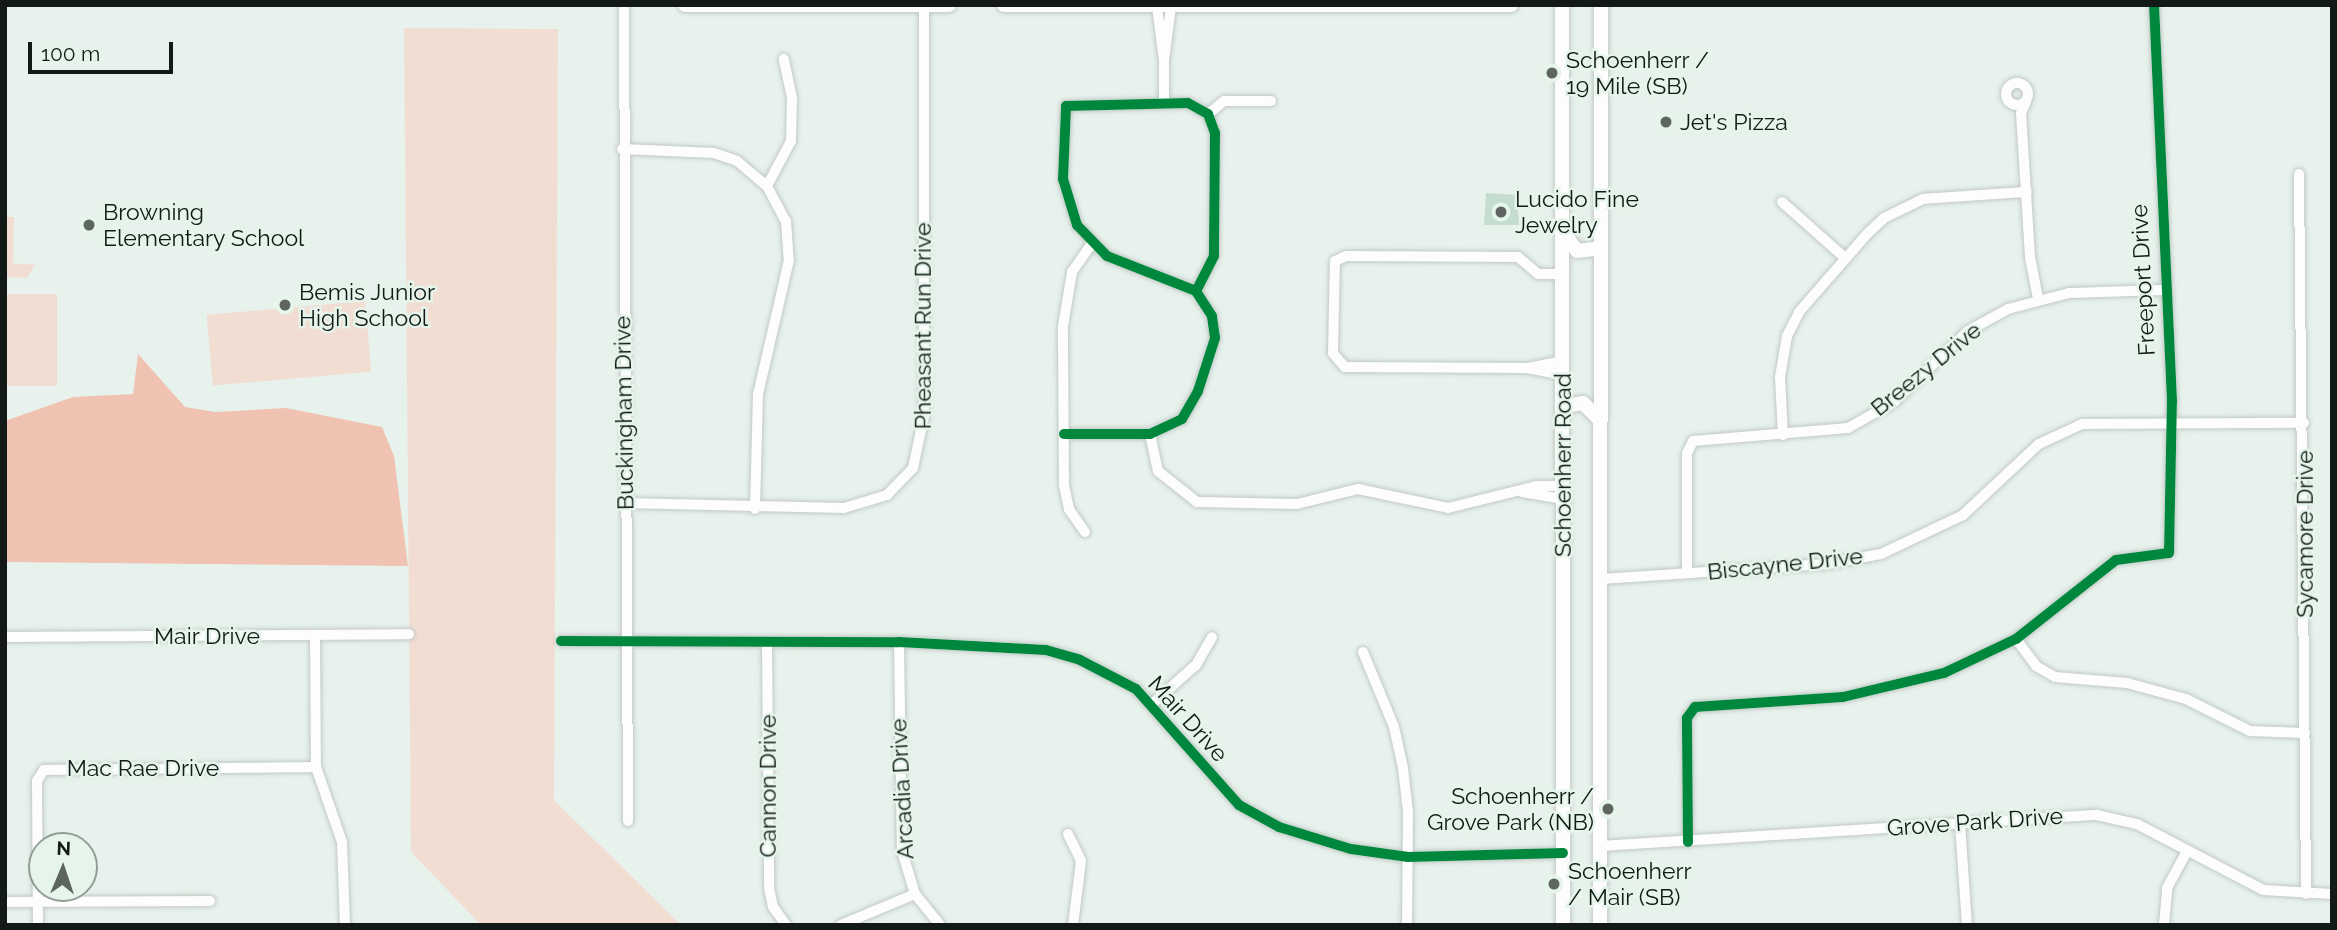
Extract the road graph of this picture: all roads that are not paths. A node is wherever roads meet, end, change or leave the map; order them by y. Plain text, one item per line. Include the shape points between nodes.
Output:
1 (624, 5) edge
2 (685, 5) edge
3 (949, 5) edge
4 (1004, 5) edge
5 (1034, 5) edge
6 (1511, 5) edge
7 (1562, 5) edge
8 (1601, 5) edge
9 (2154, 5) edge
10 (761, 6) edge
11 (924, 6) edge
12 (1286, 6) edge
13 (1164, 7) junction
14 (784, 59) dead end
15 (1271, 101) dead end
16 (1164, 102) junction
17 (2026, 102) junction
18 (2012, 105) junction
19 (2021, 113) junction
20 (1208, 114) junction
21 (622, 149) junction
22 (2299, 174) dead end
23 (767, 186) junction
24 (2027, 192) junction
25 (1782, 202) dead end
26 (1563, 230) junction
27 (1091, 245) junction
28 (1600, 248) junction
29 (1845, 258) junction
30 (1562, 274) junction
31 (2164, 290) junction
32 (1196, 291) junction
33 (2038, 298) junction
34 (1563, 368) junction
35 (1562, 407) junction
36 (1601, 420) junction
37 (2304, 423) junction
38 (2172, 424) junction
39 (1063, 434) junction
40 (1150, 434) junction
41 (1783, 435) junction
42 (1563, 492) junction
43 (624, 503) junction
44 (755, 509) junction
45 (1085, 531) dead end
46 (1688, 573) junction
47 (1601, 579) junction
48 (409, 634) dead end
49 (315, 635) junction
50 (1212, 637) dead end
51 (5, 638) edge
52 (2016, 639) junction
53 (561, 641) dead end
54 (628, 641) junction
55 (767, 642) junction
56 (899, 642) junction
57 (1363, 652) dead end
58 (1152, 704) junction
59 (2305, 733) junction
60 (316, 767) junction
61 (628, 821) dead end
62 (1960, 823) junction
63 (37, 832) edge
64 (1068, 834) dead end
65 (1688, 842) junction
66 (1600, 846) junction
67 (2187, 851) junction
68 (1563, 853) junction
69 (1408, 857) junction
70 (915, 894) junction
71 (2306, 894) junction
72 (2332, 894) edge
73 (210, 901) dead end
74 (5, 902) edge
75 (28, 902) edge
76 (38, 902) edge
77 (98, 902) edge
78 (38, 925) edge
79 (345, 925) edge
80 (786, 925) edge
81 (841, 925) edge
82 (940, 925) edge
83 (1073, 925) edge
84 (1407, 925) edge
85 (1563, 925) edge
86 (1600, 925) edge
87 (1967, 925) edge
88 (2164, 925) edge

1 - 21 street, Buckingham Drive
2 - 10 main road
3 - 11 main road
4 - 5 main road
5 - 13 main road
6 - 12 main road
7 - 26 main road, Schoenherr Road
8 - 28 main road, Schoenherr Road
9 - 31 street, Freeport Drive
10 - 11 main road
11 - 44 street, Pheasant Run Drive via 924,416 918,456 898,488 876,501 844,508
12 - 13 main road
13 - 16 street
14 - 23 street via 792,98 791,141
15 - 20 street via 1224,101
16 - 20 street via 1188,103
16 - 27 street via 1076,102 1063,111 1066,196
17 - 18 street
17 - 18 street via 2027,88 2014,83 2006,95
17 - 19 street
18 - 19 street
19 - 24 street
20 - 32 street via 1215,133 1214,256
21 - 23 street via 714,153 737,161
21 - 43 street, Buckingham Drive
22 - 37 street, Sycamore Drive
23 - 44 street via 786,220 790,248 758,394
24 - 29 street via 1923,200 1884,218
24 - 33 street
25 - 29 street
26 - 28 main road via 1577,251
26 - 30 main road, Schoenherr Road
27 - 32 street
27 - 39 street via 1075,264 1064,316
28 - 36 main road, Schoenherr Road
29 - 41 street via 1799,312 1787,336 1780,377
30 - 34 main road, Schoenherr Road
30 - 34 street via 1538,274 1518,257 1346,256 1335,261 1333,352 1345,367
31 - 33 street, Breezy Drive
31 - 38 street, Freeport Drive
32 - 40 street via 1212,316 1214,348 1191,408 1182,419
33 - 41 street, Breezy Drive via 1968,331 1878,412 1849,428
34 - 35 main road, Schoenherr Road
35 - 36 main road via 1584,403
35 - 42 main road, Schoenherr Road
36 - 47 main road, Schoenherr Road
37 - 38 street, Biscayne Drive
37 - 59 street, Sycamore Drive
38 - 46 street, Biscayne Drive via 2092,423 2061,430 2039,444 1964,515 1881,554 1825,565
38 - 52 street, Freeport Drive via 2169,552 2108,565
39 - 40 street
39 - 45 street via 1065,495
40 - 42 street via 1158,471 1197,502 1297,503 1359,489 1448,508 1522,492
41 - 46 street, Breezy Drive via 1689,444
42 - 68 main road, Schoenherr Road
43 - 44 street, Pheasant Run Drive
43 - 54 street, Buckingham Drive
46 - 47 street, Biscayne Drive
47 - 66 main road, Schoenherr Road
48 - 49 street, Mair Drive
49 - 51 street, Mair Drive
49 - 60 street
50 - 58 street via 1196,665
52 - 59 street via 2036,666 2055,677 2137,685 2186,699 2250,731
52 - 65 street via 1944,673 1878,691 1695,707 1688,718
53 - 54 street, Mair Drive
54 - 55 street, Mair Drive
54 - 61 street, Buckingham Drive
55 - 56 street, Mair Drive
55 - 80 street, Cannon Drive via 769,888 772,907
56 - 58 street, Mair Drive via 995,644 1059,653 1124,682
56 - 70 street, Arcadia Drive via 900,834
57 - 69 street via 1394,727 1403,768
58 - 69 street, Mair Drive via 1239,805 1318,841
59 - 71 street, Sycamore Drive
60 - 63 street, Mac Rae Drive via 44,769 37,781
60 - 79 street via 342,842
62 - 65 street, Grove Park Drive
62 - 67 street, Grove Park Drive via 2113,816
62 - 87 street
64 - 83 street via 1081,861
65 - 66 street, Grove Park Drive
66 - 86 main road, Schoenherr Road
67 - 71 street, Grove Park Drive via 2263,890
67 - 88 street via 2167,888
68 - 69 street, Mair Drive
68 - 85 main road, Schoenherr Road
69 - 84 street
70 - 81 street
70 - 82 street, Arcadia Drive
71 - 72 street, Grove Park Drive
73 - 77 street
74 - 75 street
76 - 78 street, Mac Rae Drive

